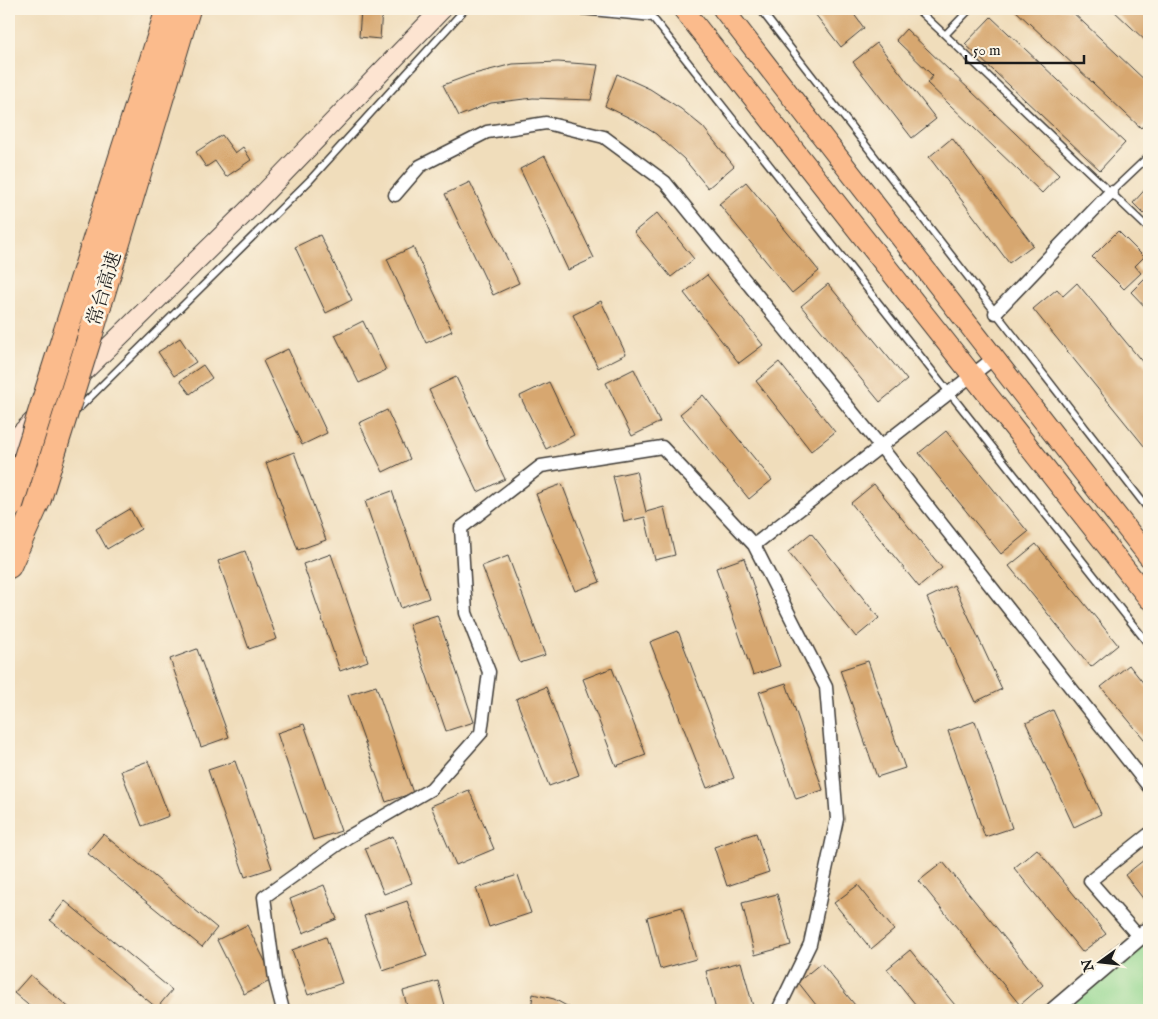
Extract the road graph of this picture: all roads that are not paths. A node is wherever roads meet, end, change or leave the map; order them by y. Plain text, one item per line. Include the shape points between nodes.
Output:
1 (168, 9) edge
2 (188, 9) edge
3 (442, 9) edge
4 (465, 9) edge
5 (561, 9) edge
6 (683, 9) edge
7 (723, 9) edge
8 (760, 9) edge
9 (917, 9) edge
10 (970, 9) edge
11 (945, 35) junction
12 (1149, 156) edge
13 (1111, 192) junction
14 (395, 195) dead end
15 (1149, 229) edge
16 (995, 312) junction
17 (994, 358) junction
18 (972, 376) junction
19 (949, 393) junction
20 (51, 436) dead end
21 (9, 444) edge
22 (881, 447) junction
23 (37, 450) dead end
24 (16, 471) dead end
25 (10, 507) edge
26 (1149, 510) edge
27 (754, 545) junction
28 (1149, 557) edge
29 (9, 566) edge
30 (1149, 599) edge
31 (1149, 645) edge
32 (1149, 787) edge
33 (1149, 834) edge
34 (1144, 933) edge
35 (283, 1010) edge
36 (778, 1010) edge
37 (1054, 1010) edge

1 - 25 highway, 常台高速, bridge
2 - 29 highway, 常台高速, bridge via 39,498
3 - 21 main road via 248,210
4 - 20 lane via 310,180
5 - 19 lane via 654,18
6 - 18 main road
7 - 17 main road
8 - 16 lane
9 - 11 lane
10 - 11 lane
11 - 13 lane
12 - 13 lane
13 - 15 lane
13 - 16 street
14 - 22 street via 420,166 487,132 546,123 604,137 665,182
16 - 26 lane
17 - 18 street
17 - 28 main road
18 - 19 street
18 - 30 main road
19 - 22 street
19 - 31 lane
22 - 27 street
22 - 32 street
23 - 24 lane
27 - 35 street via 662,447 541,466 461,528 466,613 489,672 481,733 431,788 348,837 264,897 275,979
27 - 36 street via 826,686 837,819 810,944
33 - 34 street via 1090,881
34 - 37 street

